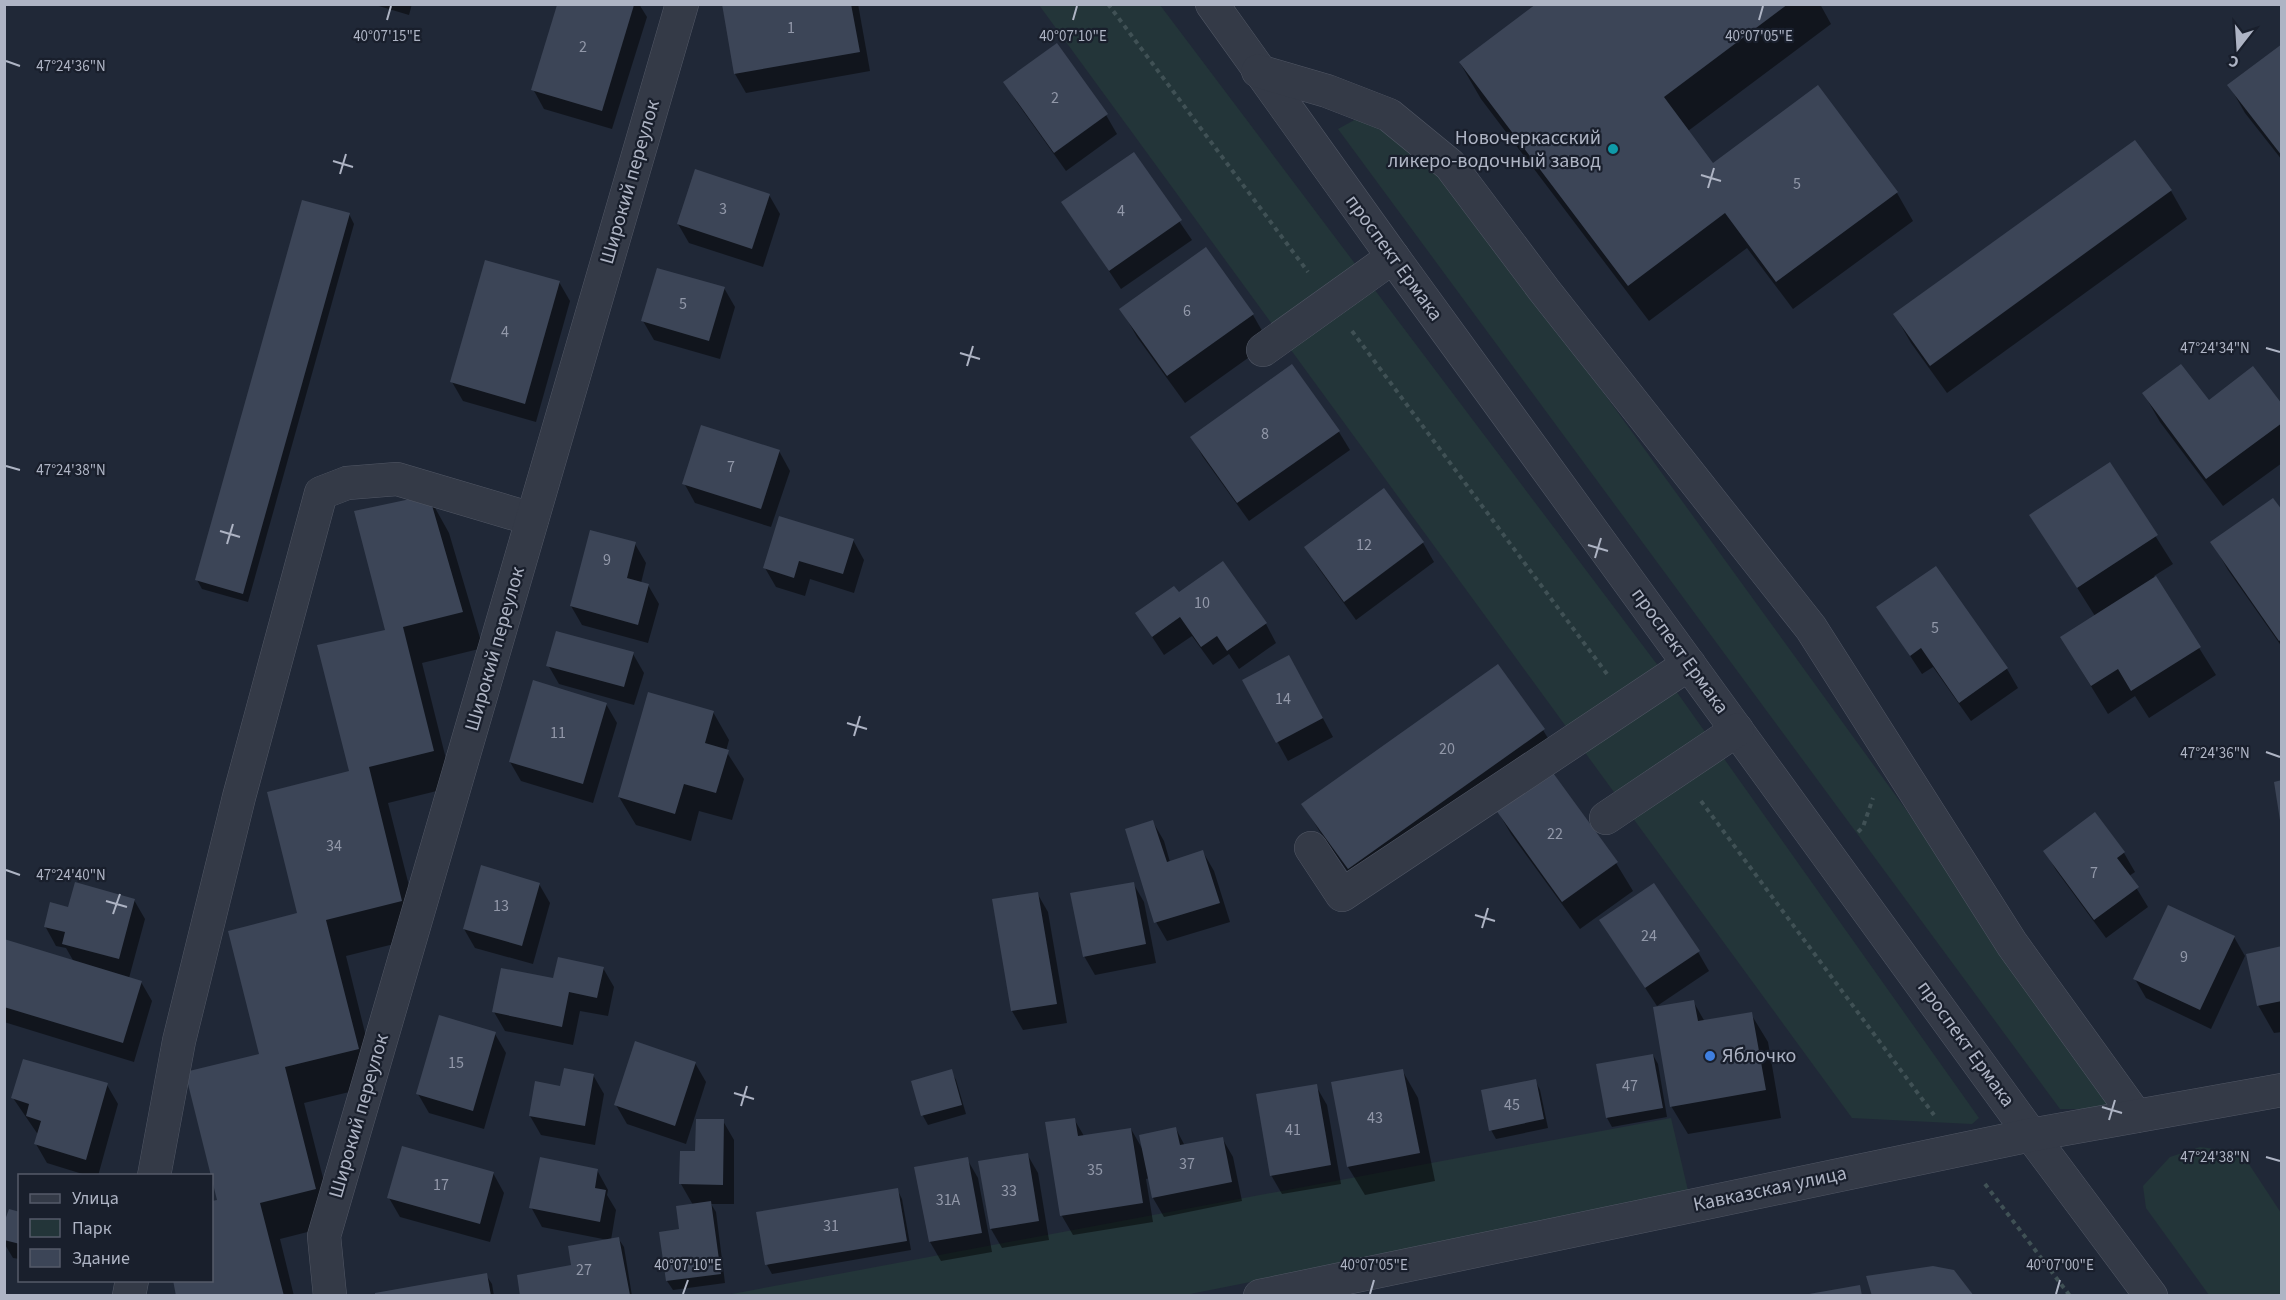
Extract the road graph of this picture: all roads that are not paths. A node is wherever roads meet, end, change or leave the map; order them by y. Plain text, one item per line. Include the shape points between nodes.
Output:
1 (682, 4) edge
2 (1212, 4) edge
3 (1258, 71) junction
4 (1393, 257) junction
5 (1263, 350) dead end
6 (532, 519) junction
7 (1689, 664) junction
8 (1737, 730) junction
9 (1606, 818) dead end
10 (1311, 848) dead end
11 (2282, 1090) edge
12 (2136, 1116) junction
13 (2031, 1135) junction
14 (154, 1174) edge
15 (330, 1296) edge
16 (1260, 1296) edge
17 (2151, 1296) edge

1 - 6 street, Широкий переулок
2 - 3 street, проспект Ермака
3 - 4 street, проспект Ермака
3 - 12 street via 1327,91 1389,115 1450,165 1811,628 2012,944
4 - 5 street
4 - 7 street, проспект Ермака
6 - 14 street via 397,479 347,483 321,493 239,797 179,1041
6 - 15 street, Широкий переулок via 324,1236
7 - 8 street, проспект Ермака
7 - 10 street via 1342,895
8 - 9 street
8 - 13 street, проспект Ермака
11 - 12 street, Кавказская улица
12 - 13 street, Кавказская улица
13 - 16 street, Кавказская улица
13 - 17 street, проспект Ермака

